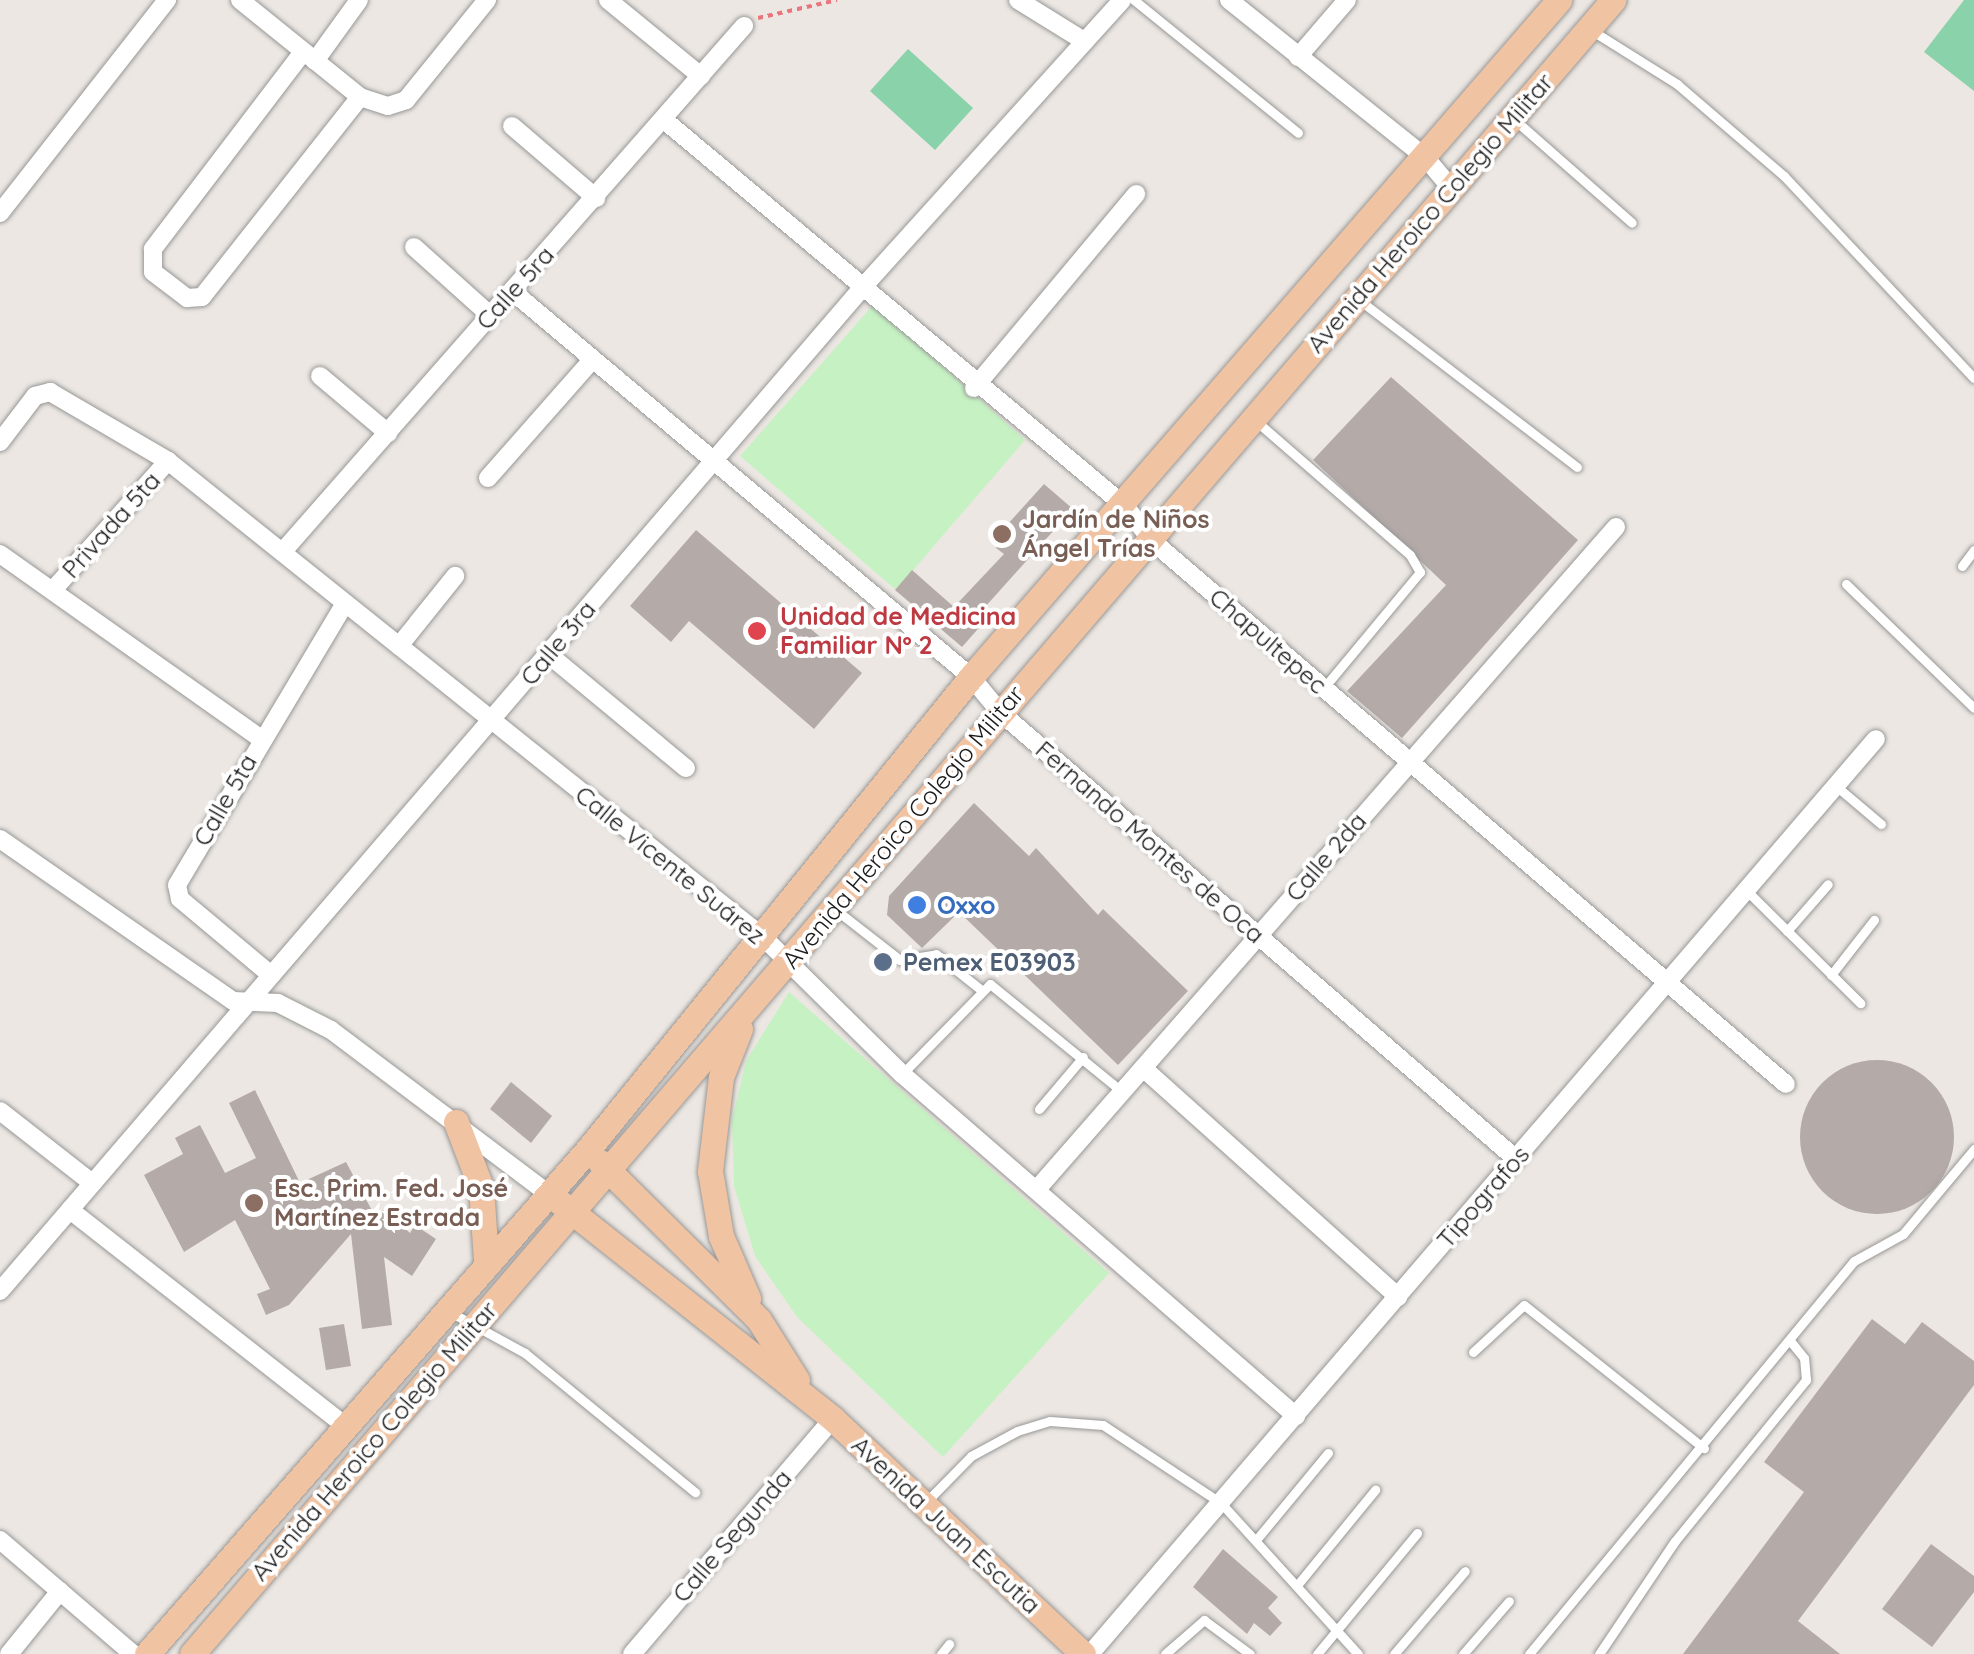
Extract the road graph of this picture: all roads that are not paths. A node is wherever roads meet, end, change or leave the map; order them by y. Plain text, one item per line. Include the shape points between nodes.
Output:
1 (167, 0) edge
2 (240, 0) edge
3 (360, 0) edge
4 (487, 0) edge
5 (608, 0) edge
6 (1018, 0) edge
7 (1122, 0) edge
8 (1134, 0) edge
9 (1228, 0) edge
10 (1347, 0) edge
11 (1559, 0) edge
12 (1613, 0) edge
13 (744, 26) road end
14 (1589, 28) junction
15 (1084, 41) junction
16 (309, 57) junction
17 (1298, 58) junction
18 (700, 76) junction
19 (360, 97) junction
20 (662, 119) junction
21 (1514, 119) junction
22 (512, 126) dead end
23 (1298, 133) dead end
24 (1424, 157) junction
25 (1449, 186) junction
26 (1136, 194) dead end
27 (596, 198) junction
28 (0, 213) edge
29 (1632, 223) dead end
30 (414, 247) dead end
31 (862, 288) junction
32 (512, 291) junction
33 (1356, 298) junction
34 (490, 316) junction
35 (592, 360) junction
36 (320, 376) dead end
37 (1974, 378) edge
38 (974, 388) junction
39 (1254, 419) junction
40 (388, 433) junction
41 (0, 442) edge
42 (168, 461) junction
43 (712, 464) junction
44 (1577, 467) dead end
45 (488, 478) dead end
46 (1126, 507) junction
47 (1616, 527) dead end
48 (1151, 540) junction
49 (285, 550) junction
50 (1974, 550) edge
51 (0, 554) edge
52 (1962, 566) dead end
53 (456, 576) dead end
54 (1846, 584) dead end
55 (54, 590) junction
56 (345, 603) junction
57 (399, 646) junction
58 (548, 654) junction
59 (972, 677) junction
60 (1324, 689) junction
61 (1974, 708) edge
62 (1000, 712) junction
63 (493, 720) junction
64 (261, 738) junction
65 (1876, 739) dead end
66 (1408, 763) junction
67 (686, 768) dead end
68 (1836, 786) junction
69 (1880, 824) dead end
70 (0, 839) edge
71 (1828, 884) dead end
72 (1746, 890) junction
73 (834, 908) junction
74 (1874, 920) dead end
75 (1787, 932) junction
76 (1257, 935) junction
77 (763, 937) junction
78 (785, 966) junction
79 (1832, 975) junction
80 (271, 976) junction
81 (1665, 985) junction
82 (980, 989) junction
83 (1860, 1002) dead end
84 (244, 1006) junction
85 (746, 1012) junction
86 (1082, 1057) junction
87 (1144, 1068) junction
88 (902, 1074) junction
89 (1786, 1084) dead end
90 (1122, 1092) junction
91 (1039, 1109) dead end
92 (0, 1111) edge
93 (456, 1122) junction
94 (590, 1147) junction
95 (1974, 1149) edge
96 (1516, 1158) junction
97 (607, 1173) junction
98 (92, 1183) junction
99 (1038, 1188) junction
100 (546, 1192) junction
101 (70, 1210) junction
102 (571, 1210) junction
103 (486, 1261) junction
104 (0, 1291) edge
105 (1398, 1297) junction
106 (444, 1307) junction
107 (759, 1320) junction
108 (471, 1328) junction
109 (1790, 1341) junction
110 (1473, 1352) dead end
111 (807, 1397) junction
112 (1296, 1416) junction
113 (833, 1419) junction
114 (346, 1427) junction
115 (1704, 1448) junction
116 (1328, 1454) dead end
117 (1375, 1490) dead end
118 (695, 1492) dead end
119 (1221, 1503) junction
120 (924, 1504) junction
121 (1417, 1533) dead end
122 (0, 1540) edge
123 (1256, 1540) junction
124 (1465, 1572) dead end
125 (1298, 1584) junction
126 (60, 1591) junction
127 (1509, 1601) dead end
128 (1338, 1629) junction
129 (949, 1644) dead end
130 (1246, 1653) edge
131 (10, 1654) edge
132 (132, 1654) edge
133 (148, 1654) edge
134 (192, 1654) edge
135 (632, 1654) edge
136 (941, 1654) edge
137 (1086, 1654) edge
138 (1165, 1654) edge
139 (1318, 1654) edge
140 (1358, 1654) edge
141 (1394, 1654) edge
142 (1463, 1654) edge
143 (1529, 1654) edge
144 (1599, 1654) edge

1 - 28 street
2 - 16 street
3 - 16 street
4 - 19 street via 406,100 388,106
5 - 18 street
6 - 15 street
7 - 15 street, Calle 3ra
8 - 23 lane
9 - 17 street
10 - 17 street
11 - 24 main road, Avenida Heroico Colegio Militar
12 - 14 main road, Avenida Heroico Colegio Militar
13 - 18 street, Calle 5ra
14 - 21 main road, Avenida Heroico Colegio Militar
14 - 37 lane via 1688,92 1784,176
15 - 31 street, Calle 3ra
16 - 19 street
16 - 19 street via 152,250 153,272 187,298 202,298
17 - 24 street
18 - 20 street, Calle 5ra
20 - 27 street, Calle 5ra
20 - 31 street, Chapultepec
21 - 25 main road, Avenida Heroico Colegio Militar
21 - 29 lane
22 - 27 street
24 - 25 street
24 - 46 main road, Avenida Heroico Colegio Militar
25 - 33 main road, Avenida Heroico Colegio Militar
26 - 38 street
27 - 32 street, Calle 5ra
30 - 34 street
31 - 38 street, Chapultepec
31 - 43 street, Calle 3ra
32 - 34 street, Calle 5ra
32 - 35 street, Fernando Montes de Oca
33 - 39 main road, Avenida Heroico Colegio Militar
33 - 44 lane
34 - 40 street, Calle 5ra
35 - 43 street, Fernando Montes de Oca
35 - 45 street
36 - 40 street
38 - 46 street, Chapultepec
39 - 48 main road, Avenida Heroico Colegio Militar
39 - 60 lane via 1410,555 1420,572
40 - 49 street, Calle 5ra
41 - 42 street, Calle Vicente Suárez via 36,396 57,394
42 - 49 street, Calle Vicente Suárez
42 - 55 street, Privada 5ta
43 - 58 street, Calle 3ra
43 - 59 street, Fernando Montes de Oca
46 - 48 street, Chapultepec
46 - 59 main road, Avenida Heroico Colegio Militar
47 - 66 street, Calle 2da
48 - 60 street, Chapultepec
48 - 62 main road, Avenida Heroico Colegio Militar
49 - 56 street, Calle Vicente Suárez
50 - 52 lane
51 - 55 street
53 - 57 street
54 - 61 lane
55 - 64 street
56 - 57 street, Calle Vicente Suárez
56 - 64 street, Calle 5ta
57 - 63 street, Calle Vicente Suárez
58 - 63 street, Calle 3ra
58 - 67 street
59 - 62 street, Fernando Montes de Oca
59 - 77 main road, Avenida Heroico Colegio Militar
60 - 66 street, Chapultepec
62 - 73 main road, Avenida Heroico Colegio Militar
62 - 76 street, Fernando Montes de Oca
63 - 77 street, Calle Vicente Suárez
63 - 80 street, Calle 3ra
64 - 80 street, Calle 5ta via 178,892
65 - 68 street, Tipografos
66 - 76 street, Calle 2da
66 - 81 street, Chapultepec
68 - 69 lane
68 - 72 street, Tipografos
70 - 84 street
71 - 75 lane
72 - 75 lane
72 - 81 street, Tipografos
73 - 78 main road, Avenida Heroico Colegio Militar
73 - 82 lane via 900,960 936,954
74 - 79 lane
75 - 79 lane
76 - 87 street, Calle 2da
76 - 96 street, Fernando Montes de Oca
77 - 78 street, Calle Vicente Suárez
77 - 94 main road, Avenida Heroico Colegio Militar
78 - 85 main road, Avenida Heroico Colegio Militar
78 - 88 street, Calle Vicente Suárez
79 - 83 lane
80 - 84 street, Calle 3ra
81 - 89 street, Chapultepec
81 - 96 street, Tipografos
82 - 86 lane via 996,986
82 - 88 lane
84 - 93 street via 265,1001 294,1009
84 - 98 street, Calle 3ra
85 - 97 main road, Avenida Heroico Colegio Militar
85 - 107 main road via 721,1078 710,1172 721,1236
86 - 90 lane
86 - 91 lane
87 - 90 street, Calle 2da
87 - 105 street
88 - 99 street, Calle Vicente Suárez
90 - 99 street, Calle 2da
92 - 98 street
93 - 100 street
93 - 103 main road via 481,1186
94 - 97 main road, Avenida Juan Escutia
94 - 100 main road, Avenida Heroico Colegio Militar
95 - 109 lane via 1902,1234 1854,1260
96 - 105 street, Tipografos
97 - 102 main road, Avenida Heroico Colegio Militar
97 - 107 main road, Avenida Juan Escutia
98 - 101 street, Calle 3ra
99 - 112 street, Calle Vicente Suárez
100 - 102 main road, Avenida Juan Escutia
100 - 103 main road, Avenida Heroico Colegio Militar
101 - 104 street, Calle 3ra
101 - 114 street
102 - 108 main road, Avenida Heroico Colegio Militar
102 - 111 main road, Avenida Juan Escutia
103 - 106 main road, Avenida Heroico Colegio Militar
105 - 112 street, Tipografos
106 - 108 lane
106 - 114 main road, Avenida Heroico Colegio Militar
107 - 111 main road, Avenida Juan Escutia
108 - 118 lane via 524,1353
108 - 134 main road, Avenida Heroico Colegio Militar
109 - 115 lane
109 - 144 lane via 1804,1358 1806,1380 1667,1550
110 - 115 lane via 1524,1305
111 - 113 main road, Avenida Juan Escutia
112 - 119 street, Tipografos
113 - 120 main road, Avenida Juan Escutia
113 - 135 street, Calle Segunda
114 - 133 main road, Avenida Heroico Colegio Militar
115 - 143 lane
116 - 123 lane
117 - 125 lane
119 - 120 lane via 1122,1433 1080,1420 1017,1430 971,1456
119 - 123 lane
119 - 137 street, Tipografos
120 - 137 main road, Avenida Juan Escutia
121 - 128 lane
122 - 126 street
123 - 125 lane
124 - 141 lane
125 - 128 lane
126 - 131 street
126 - 132 street
127 - 142 lane
128 - 139 lane
128 - 140 lane
129 - 136 lane
130 - 138 lane via 1204,1620

